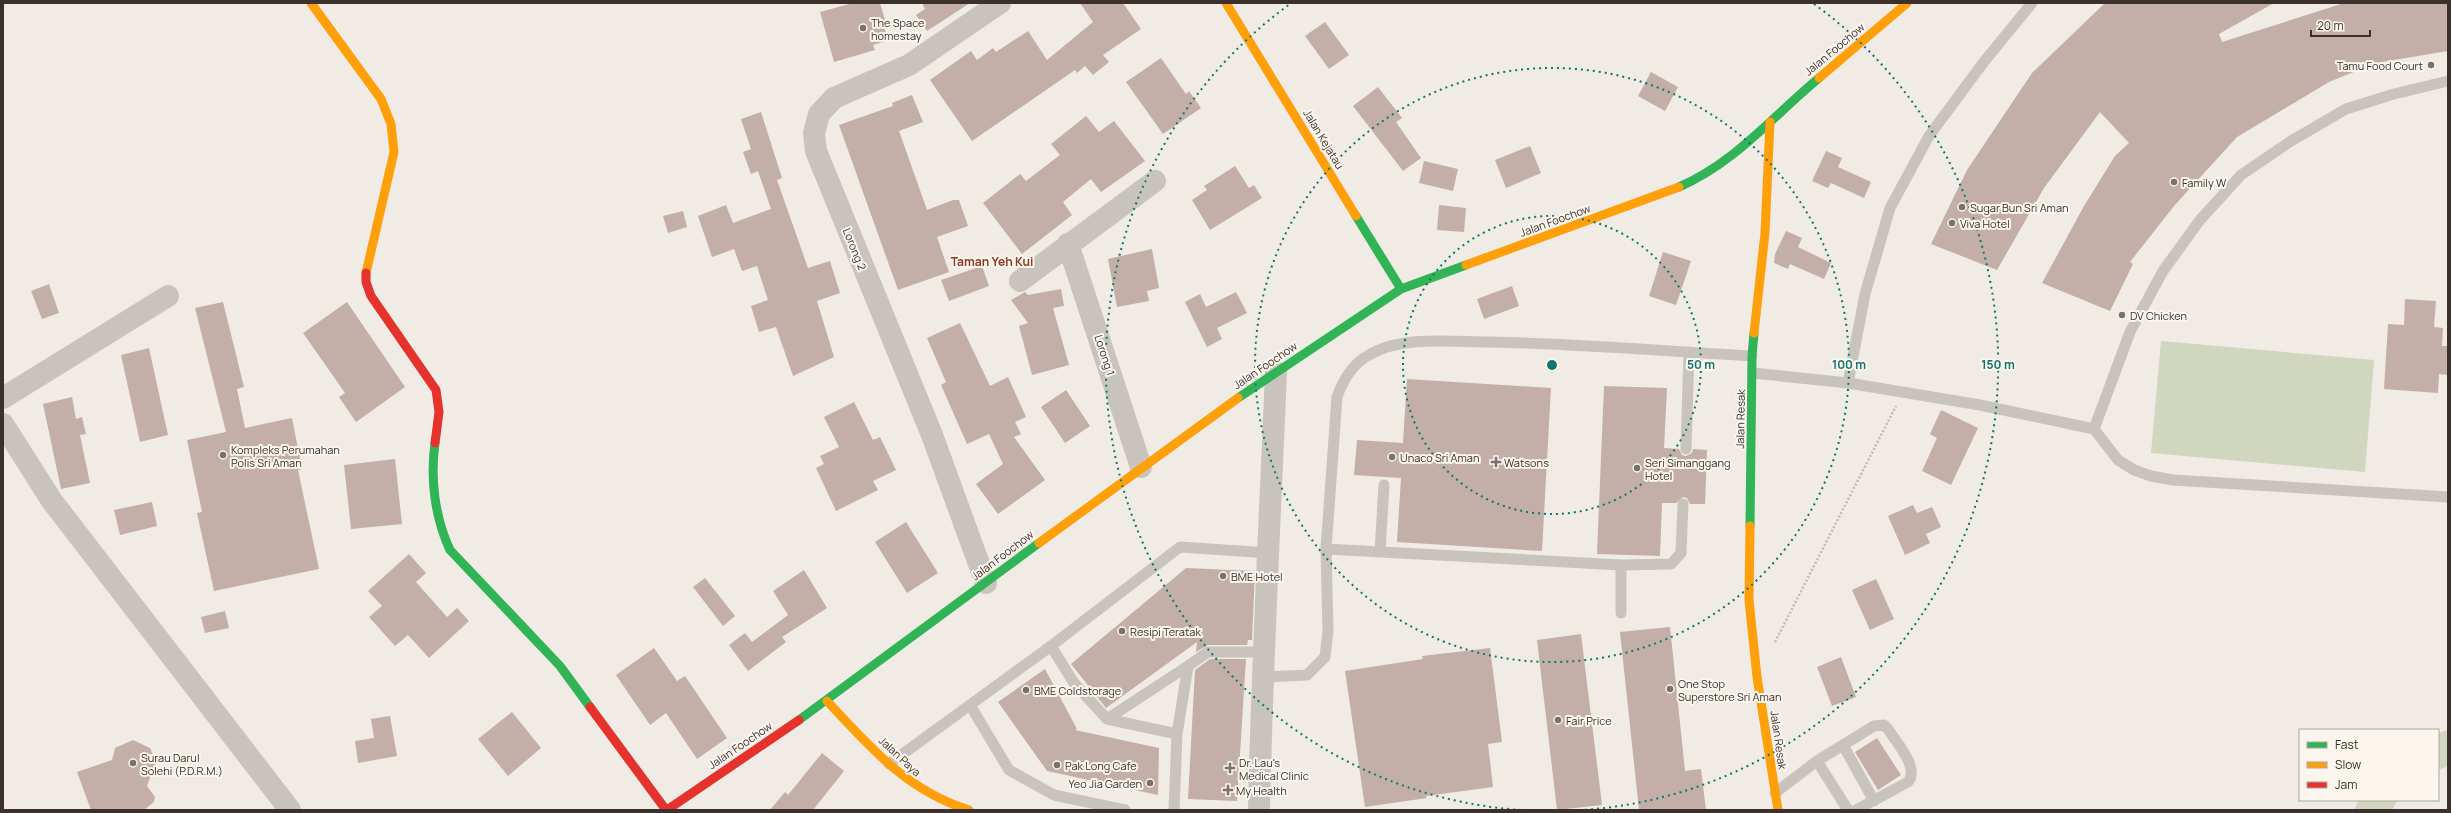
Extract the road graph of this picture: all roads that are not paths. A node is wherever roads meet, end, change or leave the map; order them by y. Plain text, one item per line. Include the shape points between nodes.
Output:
1 (311, 3) edge
2 (1000, 3) edge
3 (1226, 3) edge
4 (1907, 3) edge
5 (2032, 3) edge
6 (2448, 81) edge
7 (1770, 122) junction
8 (1155, 181) dead end
9 (1068, 244) junction
10 (1020, 280) dead end
11 (1401, 289) junction
12 (168, 296) dead end
13 (1689, 352) junction
14 (1752, 356) junction
15 (1276, 372) junction
16 (1752, 373) junction
17 (1848, 384) junction
18 (3, 398) edge
19 (3, 424) edge
20 (2094, 429) junction
21 (1686, 449) dead end
22 (1141, 467) junction
23 (1384, 485) dead end
24 (2448, 497) edge
25 (1683, 504) dead end
26 (1326, 549) junction
27 (1380, 552) junction
28 (1269, 553) junction
29 (1621, 565) junction
30 (986, 583) junction
31 (1621, 613) dead end
32 (1051, 646) junction
33 (1263, 652) junction
34 (1188, 666) junction
35 (1262, 678) junction
36 (827, 701) junction
37 (970, 705) junction
38 (1107, 719) junction
39 (1178, 734) junction
40 (1843, 745) junction
41 (1817, 761) junction
42 (889, 764) junction
43 (1775, 793) junction
44 (1874, 801) junction
45 (290, 810) edge
46 (666, 810) edge
47 (969, 810) edge
48 (1125, 810) edge
49 (1174, 810) edge
50 (1259, 810) edge
51 (1778, 810) edge
52 (1848, 810) edge
53 (1856, 810) edge

1 - 46 street via 390,115 394,133 394,152 366,267 366,282 371,296 438,389 440,402 432,463 443,538 450,550 560,666
2 - 30 street, Lorong 2 via 909,65 834,98 819,114 814,133 816,151 932,436
3 - 11 street, Jalan Kejatau
4 - 7 street, Jalan Foochow
5 - 17 lane via 1982,63 1929,136 1890,208 1864,294
6 - 20 lane via 2346,109 2291,141 2241,175 2200,220 2163,271 2130,332
7 - 11 street, Jalan Foochow via 1733,156 1701,177
7 - 14 street, Jalan Resak via 1765,234
8 - 9 street
9 - 10 street
9 - 22 street, Lorong 1
11 - 15 street, Jalan Foochow
12 - 18 street
13 - 14 lane
13 - 21 lane
13 - 26 lane via 1553,344 1431,341 1402,344 1369,354 1343,379 1337,397
14 - 16 street, Jalan Resak
15 - 22 street, Jalan Foochow
15 - 28 street
16 - 17 lane
16 - 43 street, Jalan Resak via 1749,600 1757,677
17 - 20 lane via 1980,405
19 - 45 street via 52,501
20 - 24 lane via 2118,460 2134,470 2151,476 2173,480
22 - 30 street, Jalan Foochow
23 - 27 lane
25 - 29 lane via 1681,553 1677,559 1671,564
26 - 27 lane
26 - 35 lane via 1328,631 1325,657 1306,675
27 - 29 lane
28 - 32 lane via 1180,547
28 - 33 street
29 - 31 lane
30 - 36 street, Jalan Foochow
32 - 37 lane
32 - 38 lane via 1074,683
33 - 34 lane via 1208,652
33 - 35 street
34 - 38 lane
34 - 39 lane
35 - 50 street
36 - 42 street, Jalan Paya
36 - 46 street, Jalan Foochow
37 - 42 lane
37 - 48 lane via 1009,770 1054,795
38 - 39 lane
39 - 49 lane
40 - 41 lane
40 - 44 lane
40 - 44 lane via 1874,726 1884,725 1912,768 1912,778 1908,782
41 - 43 lane
41 - 52 lane
42 - 47 street, Jalan Paya via 902,778 927,795
43 - 51 street, Jalan Resak
44 - 53 lane

